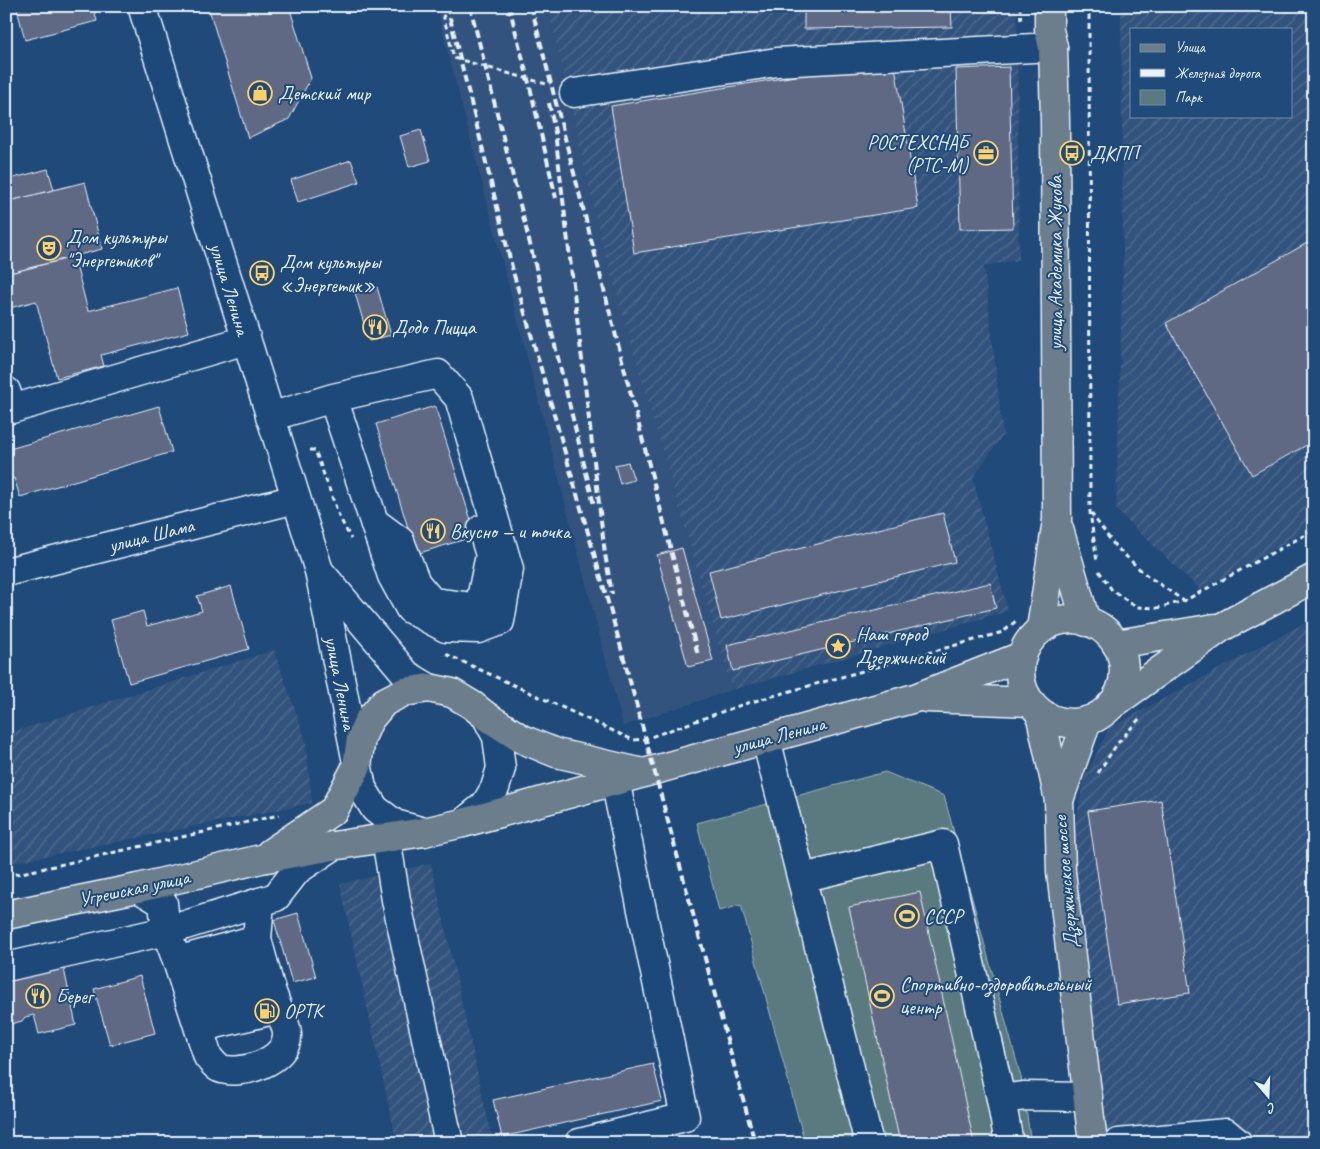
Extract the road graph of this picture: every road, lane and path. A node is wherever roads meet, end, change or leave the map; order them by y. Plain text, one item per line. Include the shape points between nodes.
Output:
1 (142, 6) edge
2 (441, 6) edge
3 (1020, 6) edge
4 (1049, 6) edge
5 (1089, 6) edge
6 (1021, 30) dead end
7 (1053, 47) junction
8 (574, 92) joint
9 (246, 340) junction
10 (6, 391) edge
11 (333, 398) junction
12 (270, 417) junction
13 (310, 450) dead end
14 (296, 499) junction
15 (1090, 512) junction
16 (1057, 520) junction
17 (1314, 530) edge
18 (353, 543) dead end
19 (319, 571) junction
20 (6, 572) edge
21 (1314, 578) edge
22 (1184, 601) junction
23 (1086, 622) junction
24 (1031, 623) junction
25 (1222, 627) junction
26 (1116, 644) junction
27 (442, 652) dead end
28 (1022, 656) junction
29 (429, 688) junction
30 (915, 698) junction
31 (1110, 706) junction
32 (1035, 707) junction
33 (486, 716) junction
34 (1142, 716) dead end
35 (1087, 721) junction
36 (766, 739) junction
37 (357, 766) junction
38 (643, 772) junction
39 (1094, 778) dead end
40 (615, 780) junction
41 (1059, 800) junction
42 (463, 823) junction
43 (424, 832) junction
44 (386, 838) junction
45 (334, 846) junction
46 (261, 859) junction
47 (802, 878) junction
48 (138, 888) junction
49 (260, 902) junction
50 (6, 915) edge
51 (166, 931) junction
52 (6, 967) edge
53 (267, 974) junction
54 (188, 994) junction
55 (1088, 1096) junction
56 (1001, 1099) junction
57 (449, 1143) edge
58 (579, 1143) edge
59 (869, 1143) edge
60 (1009, 1143) edge
61 (1092, 1143) edge
62 (1118, 1143) edge
63 (1238, 1143) edge

1 - 9 street, улица Ленина
2 - 8 path via 454,58
3 - 6 path
4 - 7 main road, улица Академика Жукова
5 - 15 path
7 - 8 street via 777,62
7 - 16 main road, улица Академика Жукова
9 - 10 street via 12,409
9 - 12 street, улица Ленина
11 - 11 street via 438,374 459,398 509,569 500,621 478,629 446,628 410,609 392,576
11 - 12 street
12 - 14 street, улица Ленина
13 - 18 path via 315,450 339,516
14 - 19 street, улица Ленина
14 - 20 street, улица Шама
15 - 22 path via 1116,546 1145,574
15 - 22 path via 1099,570 1112,590 1136,607 1157,608
16 - 23 main road, улица Академика Жукова
16 - 24 main road, улица Академика Жукова
17 - 22 path
19 - 29 street, улица Ленина via 407,675
19 - 37 street, улица Ленина
21 - 25 main road
23 - 24 main road
23 - 26 main road via 1108,634
24 - 27 path via 744,704 633,740
24 - 28 main road
25 - 26 main road
25 - 31 main road
26 - 31 main road via 1124,670 1118,695
28 - 30 main road, улица Ленина
28 - 32 main road via 1022,688
29 - 33 main road, улица Ленина via 452,693
29 - 37 main road, улица Ленина via 404,692 384,702 369,720 361,738
30 - 32 main road, улица Ленина
30 - 36 main road, улица Ленина
31 - 35 main road
32 - 35 main road via 1063,722
32 - 41 main road, Дзержинское шоссе
33 - 38 main road, улица Ленина via 522,739 556,753
33 - 42 street, улица Ленина via 497,737 501,768 485,805
34 - 39 path via 1117,744
35 - 41 main road, Дзержинское шоссе
36 - 38 main road, улица Ленина
36 - 47 street
37 - 43 street, улица Ленина via 362,788 375,809 395,824
37 - 46 main road, Угрешская улица via 334,810
38 - 40 main road, улица Ленина
40 - 42 main road, улица Ленина
40 - 58 street via 685,1117
41 - 55 main road, Дзержинское шоссе via 1060,872
42 - 43 main road, улица Ленина
43 - 44 main road, Угрешская улица
44 - 45 main road, Угрешская улица
44 - 57 street via 396,900
45 - 46 main road, Угрешская улица
45 - 49 street via 297,870 276,898
46 - 48 main road, Угрешская улица
47 - 56 street via 943,844
47 - 59 street
48 - 50 main road, Угрешская улица
48 - 51 street via 163,903
49 - 51 street
49 - 53 street
51 - 52 street
51 - 54 street
53 - 54 street
53 - 54 street
53 - 54 street via 287,1035 283,1050 248,1070 219,1068 208,1057
55 - 56 street
55 - 61 main road, Дзержинское шоссе
56 - 60 street
62 - 63 street via 1226,1132

